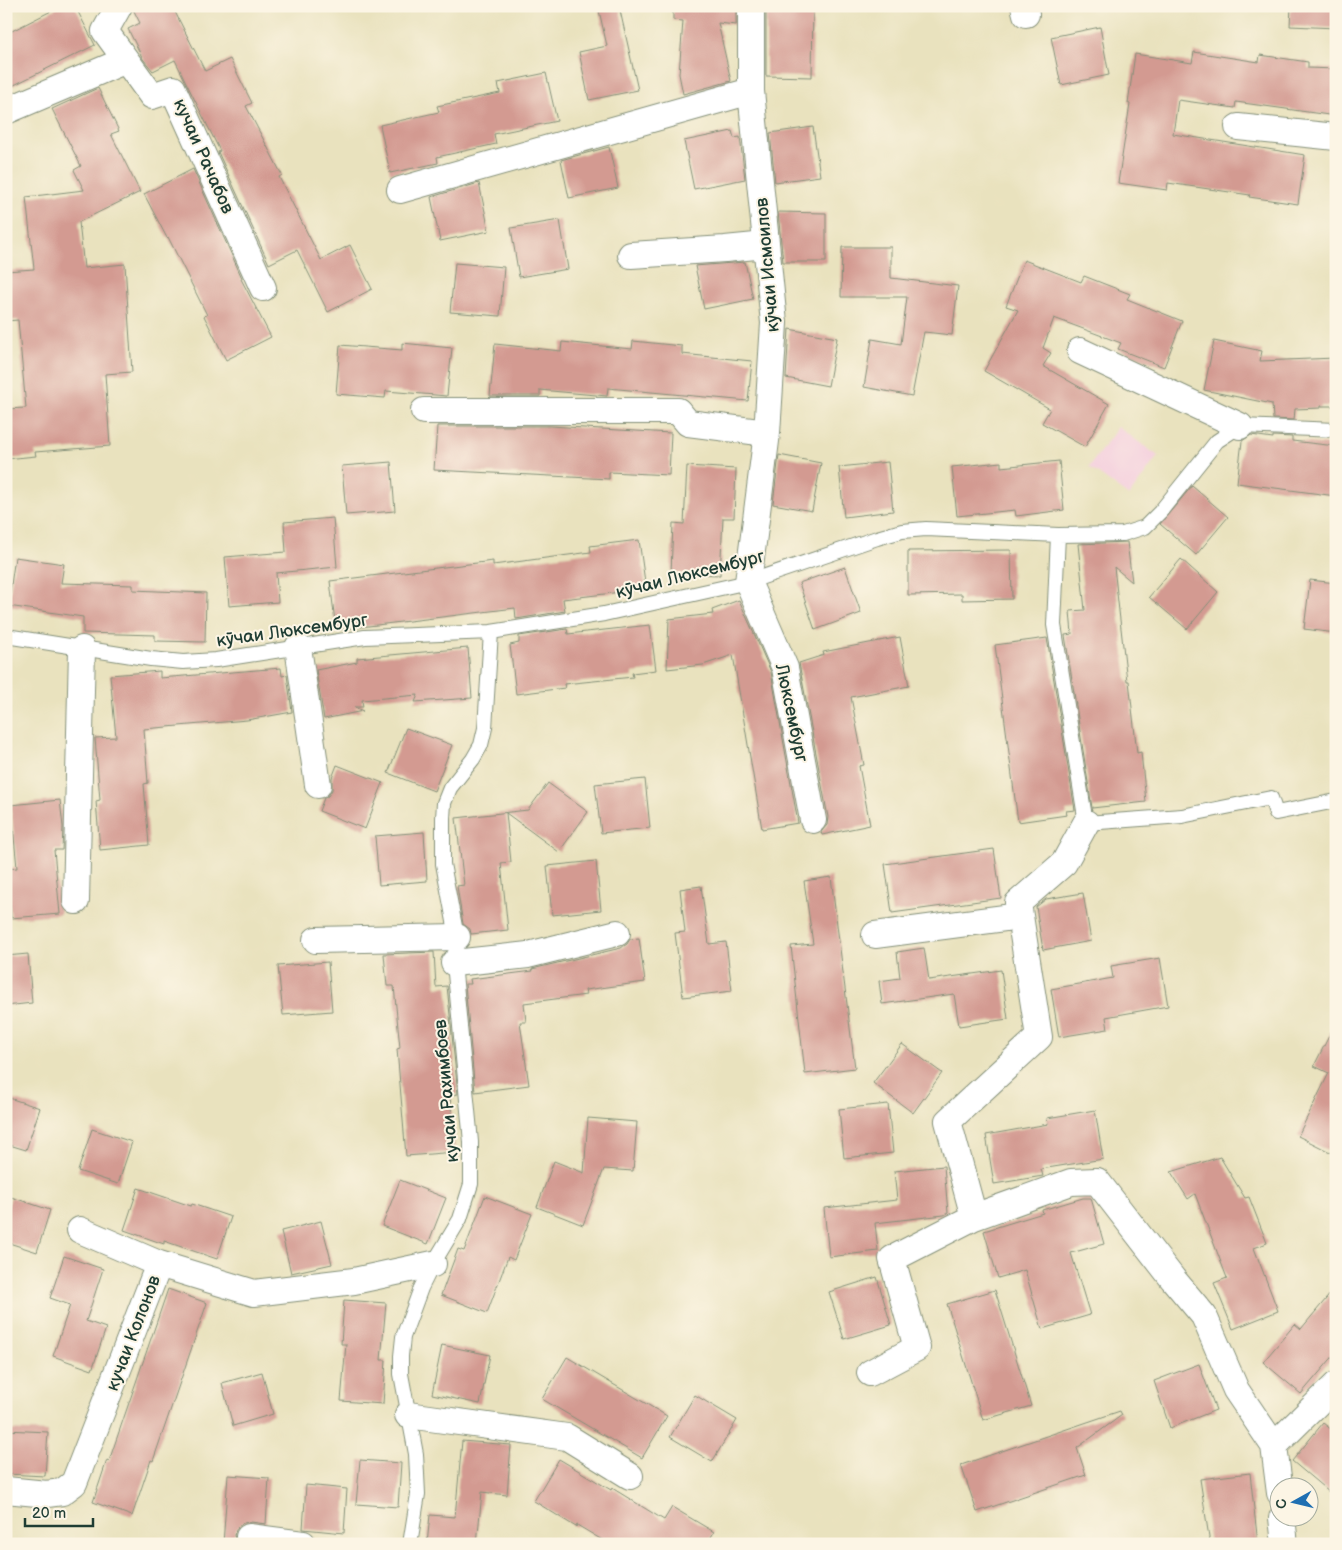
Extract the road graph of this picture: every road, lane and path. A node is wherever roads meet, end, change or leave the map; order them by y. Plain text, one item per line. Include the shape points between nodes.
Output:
1 (119, 6) edge
2 (751, 6) edge
3 (126, 60) junction
4 (751, 91) junction
5 (6, 111) edge
6 (1238, 127) dead end
7 (1336, 137) edge
8 (400, 190) dead end
9 (766, 245) junction
10 (631, 254) dead end
11 (263, 288) dead end
12 (1080, 351) dead end
13 (424, 411) dead end
14 (1240, 426) junction
15 (1336, 430) edge
16 (767, 434) junction
17 (1058, 535) junction
18 (748, 582) junction
19 (491, 632) junction
20 (6, 636) edge
21 (298, 648) junction
22 (82, 649) junction
23 (6, 714) edge
24 (6, 749) edge
25 (318, 785) dead end
26 (1336, 802) edge
27 (813, 820) dead end
28 (1086, 823) junction
29 (76, 901) dead end
30 (1020, 916) junction
31 (617, 934) dead end
32 (875, 935) dead end
33 (457, 937) junction
34 (316, 940) dead end
35 (454, 962) junction
36 (974, 1217) junction
37 (80, 1230) dead end
38 (159, 1264) junction
39 (433, 1264) junction
40 (870, 1372) dead end
41 (1336, 1385) edge
42 (408, 1415) junction
43 (1274, 1446) junction
44 (630, 1476) dead end
45 (1278, 1478) edge
46 (6, 1490) edge
47 (1283, 1528) edge
48 (249, 1537) dead end
49 (303, 1544) edge
50 (410, 1544) edge
51 (1285, 1544) edge

1 - 3 street, кучаи Рачабов via 105,32
2 - 4 street, кӯчаи Исмоилов
3 - 5 street
3 - 11 street, кучаи Рачабов via 152,96 173,89
4 - 8 street
4 - 9 street, кӯчаи Исмоилов
6 - 7 street
9 - 10 street
9 - 16 street, кӯчаи Исмоилов via 774,323
12 - 14 street
13 - 16 street via 678,411 688,423
14 - 15 lane
14 - 17 lane, кӯчаи Люксембург via 1217,442 1145,527 1123,534
16 - 18 street, кӯчаи Исмоилов
17 - 18 lane, кӯчаи Люксембург via 926,529 902,532
17 - 28 lane via 1054,625
18 - 19 lane, кӯчаи Люксембург via 604,614
18 - 27 street, Люксембург via 785,668
19 - 21 lane, кӯчаи Люксембург via 365,638
19 - 33 lane, кучаи Рахимбоев via 482,745 450,788 442,818 443,864
20 - 22 lane, кӯчаи Люксембург
21 - 22 lane, кӯчаи Люксембург via 183,662
21 - 25 street
22 - 29 street
23 - 24 path via 9,746
26 - 28 lane via 1276,813 1271,798 1182,816
28 - 30 street via 1064,863 1018,903
30 - 32 street
30 - 36 street via 1039,1037 948,1122
31 - 35 street via 528,955
33 - 34 street
33 - 35 lane, кучаи Рахимбоев
35 - 39 lane, кучаи Рахимбоев via 471,1142 471,1184 460,1219
36 - 40 street via 892,1259 917,1348
36 - 43 street via 1071,1182 1096,1180 1204,1316 1236,1390
37 - 38 street
38 - 39 street, кучаи Колонов via 254,1293 354,1281
38 - 46 street, кучаи Колонов via 74,1484 62,1492 47,1494
39 - 42 lane, кучаи Рахимбоев via 403,1337 401,1374
41 - 43 street
42 - 44 street via 567,1437
42 - 50 lane, кучаи Рахимбоев via 416,1454 418,1494
43 - 45 street
47 - 51 street
48 - 49 street

